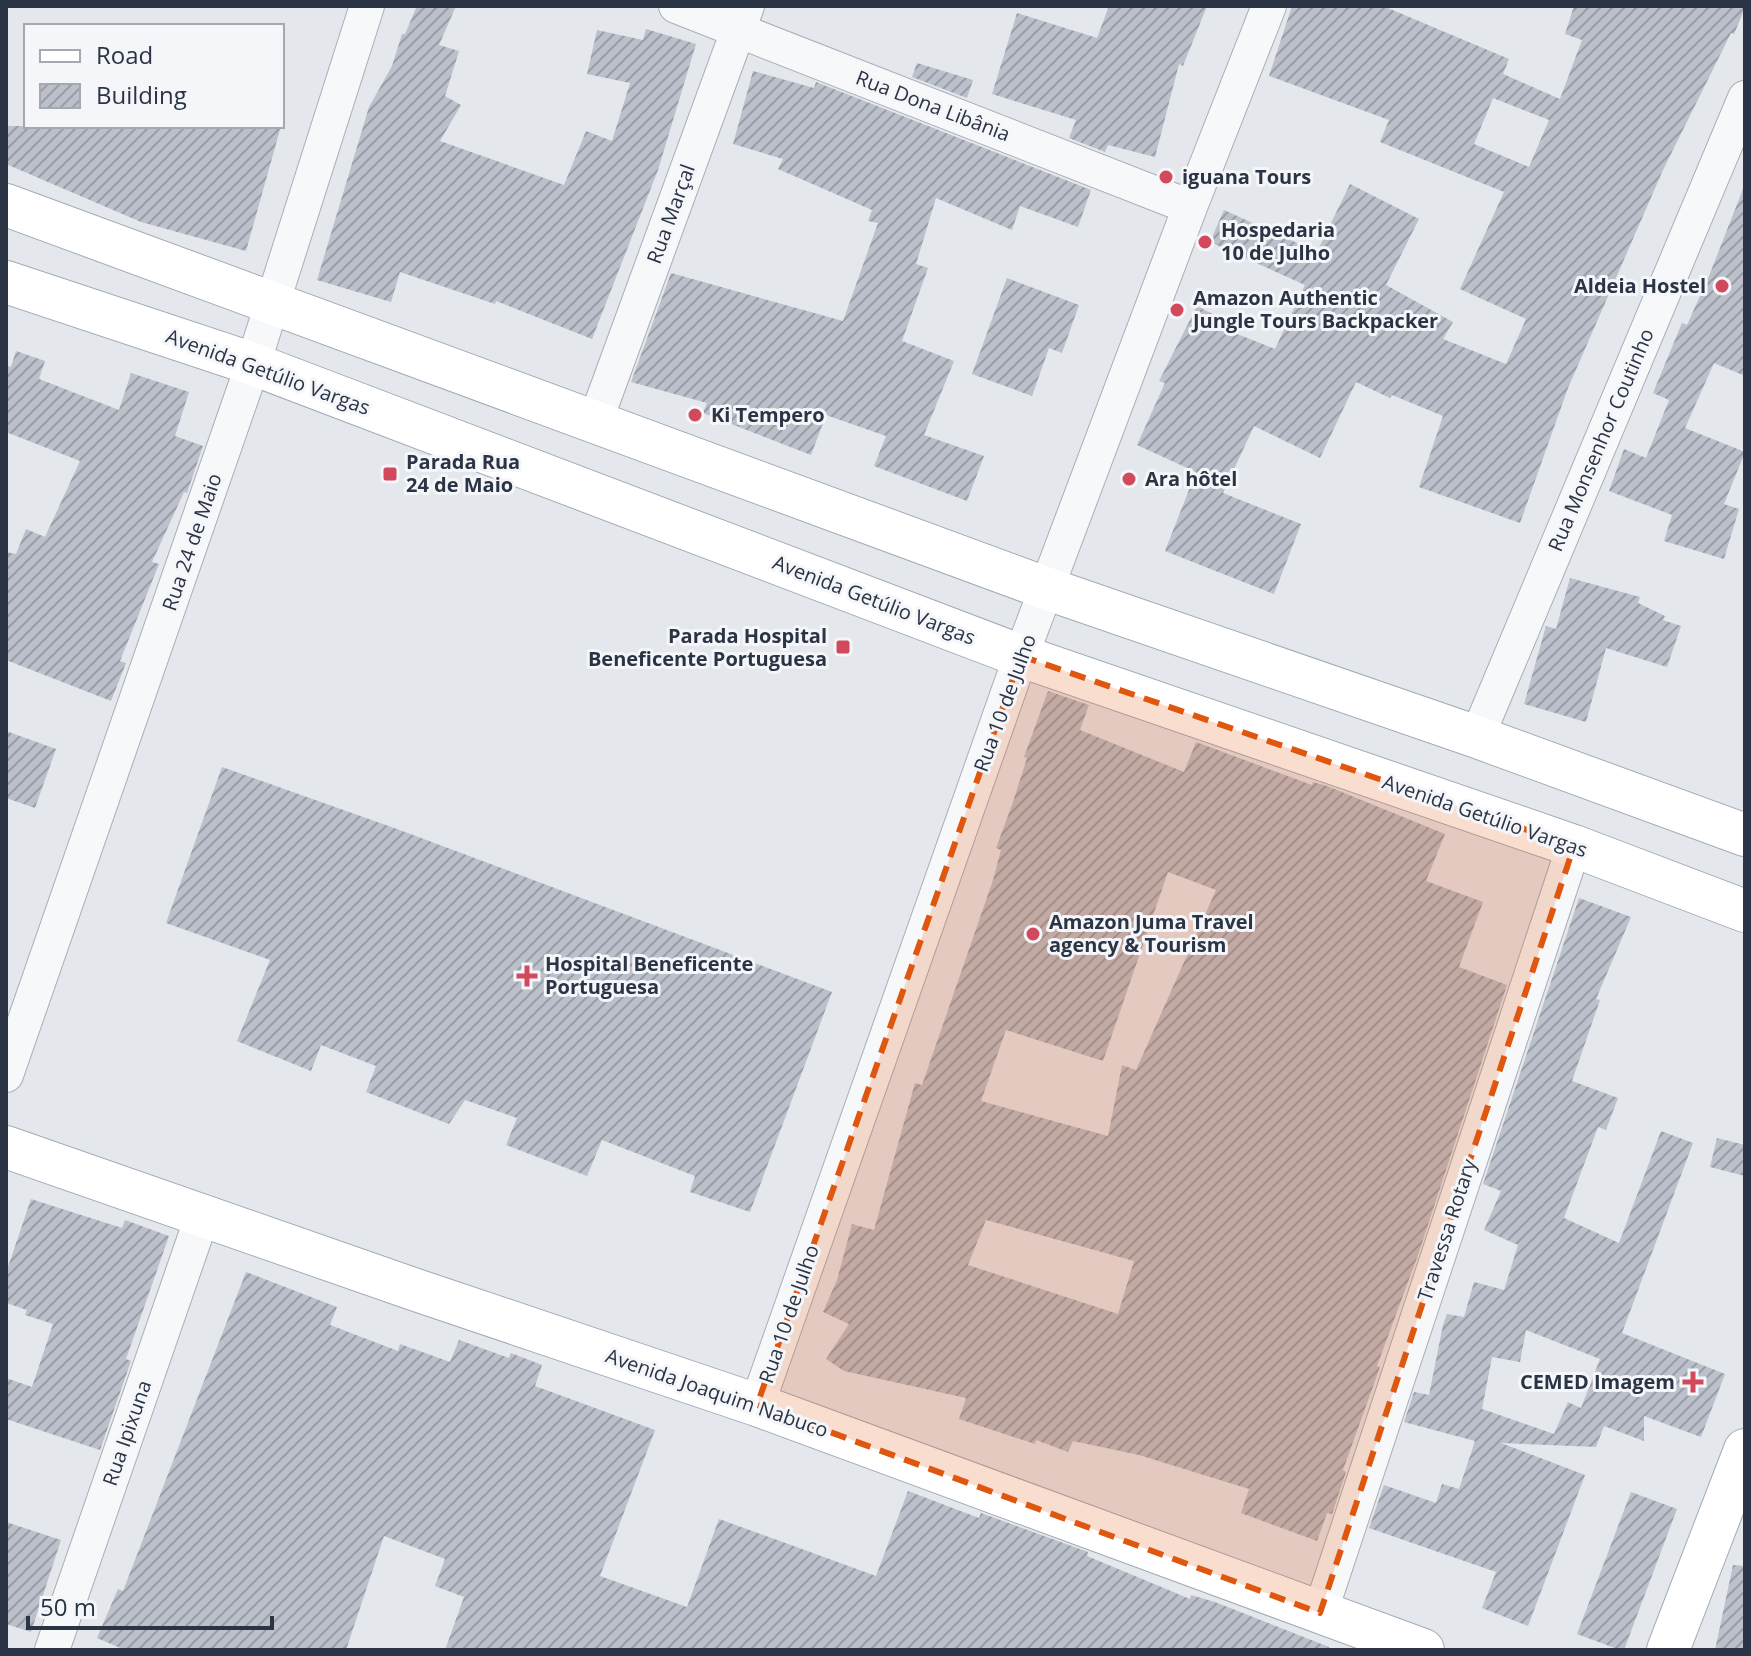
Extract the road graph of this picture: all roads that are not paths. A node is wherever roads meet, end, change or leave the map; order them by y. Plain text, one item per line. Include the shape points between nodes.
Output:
1 (367, 6) edge
2 (676, 6) edge
3 (1269, 6) edge
4 (743, 18) edge
5 (1745, 98) edge
6 (6, 205) edge
7 (1190, 207) junction
8 (6, 282) edge
9 (274, 302) junction
10 (253, 364) junction
11 (595, 422) junction
12 (1048, 589) junction
13 (1021, 656) junction
14 (1477, 737) junction
15 (1745, 835) edge
16 (1574, 846) junction
17 (1745, 911) edge
18 (6, 1075) edge
19 (6, 1147) edge
20 (202, 1217) junction
21 (757, 1405) junction
22 (1745, 1450) edge
23 (1320, 1613) junction
24 (52, 1650) edge
25 (1423, 1650) edge
26 (1668, 1650) edge

1 - 9 street, Rua 24 de Maio
2 - 4 street, Rua Dona Libânia
3 - 7 street, Rua 10 de Julho
4 - 7 street, Rua Dona Libânia
4 - 11 street, Rua Marçal
5 - 14 street, Rua Monsenhor Coutinho
6 - 9 main road
7 - 12 street, Rua 10 de Julho
8 - 10 main road, Avenida Getúlio Vargas
9 - 10 street, Rua 24 de Maio
9 - 11 main road
10 - 13 main road, Avenida Getúlio Vargas
10 - 18 street, Rua 24 de Maio
11 - 12 main road
12 - 13 street, Rua 10 de Julho
12 - 14 main road
13 - 16 main road, Avenida Getúlio Vargas
13 - 21 street, Rua 10 de Julho
14 - 15 main road
16 - 17 main road, Avenida Getúlio Vargas
16 - 23 street, Travessa Rotary
19 - 20 main road, Avenida Joaquim Nabuco
20 - 21 main road, Avenida Joaquim Nabuco
20 - 24 street, Rua Ipixuna
21 - 23 main road, Avenida Joaquim Nabuco
22 - 26 main road
23 - 25 main road, Avenida Joaquim Nabuco

